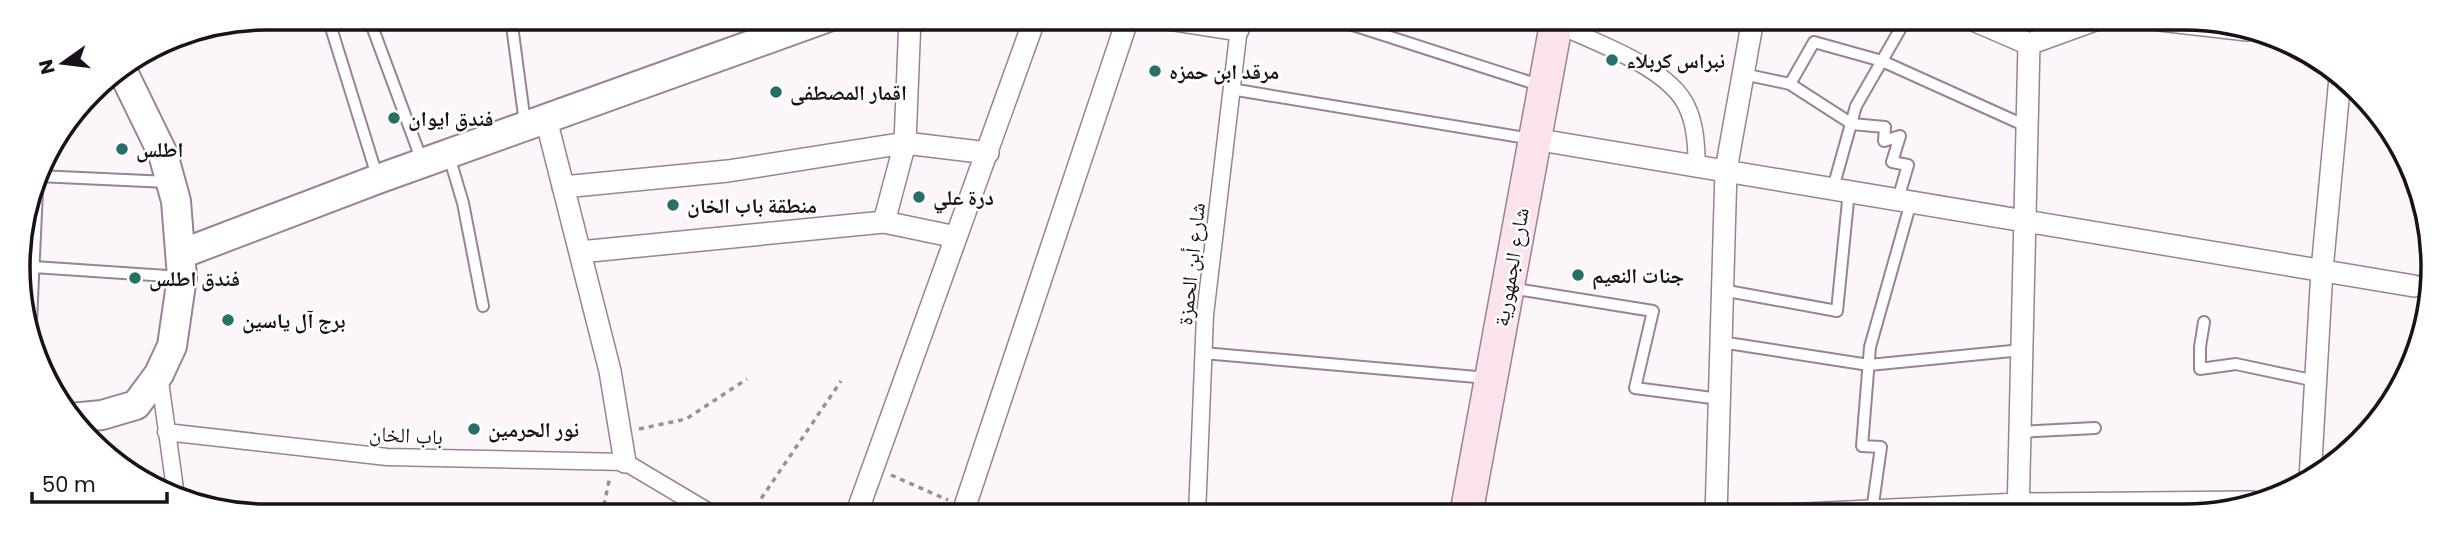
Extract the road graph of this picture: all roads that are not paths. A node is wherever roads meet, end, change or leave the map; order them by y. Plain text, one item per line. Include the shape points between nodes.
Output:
1 (332, 30) edge
2 (377, 30) edge
3 (514, 30) edge
4 (910, 30) edge
5 (1031, 30) edge
6 (1124, 30) edge
7 (1238, 30) edge
8 (1368, 30) edge
9 (1554, 30) edge
10 (1574, 30) edge
11 (1751, 30) edge
12 (1900, 30) edge
13 (1997, 30) edge
14 (2049, 30) edge
15 (753, 31) edge
16 (2029, 44) junction
17 (1882, 61) junction
18 (1743, 74) junction
19 (126, 77) edge
20 (1790, 84) junction
21 (1544, 87) junction
22 (2339, 88) edge
23 (1231, 89) junction
24 (536, 122) junction
25 (1852, 124) junction
26 (2026, 127) junction
27 (1534, 139) junction
28 (905, 143) junction
29 (988, 153) junction
30 (436, 159) junction
31 (1697, 166) junction
32 (1726, 170) junction
33 (49, 174) edge
34 (378, 179) junction
35 (171, 182) junction
36 (563, 187) junction
37 (1841, 190) junction
38 (1904, 200) junction
39 (36, 215) edge
40 (2024, 221) junction
41 (884, 222) junction
42 (956, 237) junction
43 (580, 252) junction
44 (181, 265) junction
45 (34, 267) junction
46 (2322, 270) junction
47 (2414, 286) dead end
48 (1507, 287) junction
49 (1722, 290) junction
50 (32, 300) edge
51 (483, 306) dead end
52 (2204, 322) dead end
53 (1721, 342) junction
54 (2022, 350) junction
55 (1203, 353) junction
56 (1869, 365) junction
57 (159, 374) junction
58 (1491, 378) junction
59 (2316, 381) junction
60 (1720, 399) junction
61 (84, 417) edge
62 (2095, 428) dead end
63 (166, 432) junction
64 (2020, 432) junction
65 (619, 462) junction
66 (2311, 467) edge
67 (174, 485) edge
68 (694, 504) edge
69 (860, 504) edge
70 (965, 504) edge
71 (1196, 504) edge
72 (1468, 504) edge
73 (1716, 504) edge
74 (1873, 504) edge
75 (2019, 504) edge

1 - 34 lane
2 - 30 lane
3 - 24 lane
4 - 28 street
5 - 29 street
6 - 70 street
7 - 23 street, شارع أبن الحمزة
8 - 21 lane
9 - 21 main road, شارع الجمهورية
10 - 31 street via 1650,68 1671,86 1687,106 1695,130
11 - 18 street
12 - 17 lane
13 - 16 street
14 - 16 street
15 - 24 street
16 - 26 street
17 - 20 lane via 1814,42
17 - 25 lane via 1856,106
17 - 26 lane
18 - 20 lane
18 - 32 street
19 - 35 street via 163,154
20 - 25 lane
21 - 27 main road, شارع الجمهورية
22 - 46 street
23 - 27 lane
23 - 55 street, شارع أبن الحمزة
24 - 30 street
24 - 36 street
25 - 37 lane
25 - 38 lane via 1885,127 1884,141 1900,136 1892,162 1908,165
26 - 40 street
27 - 31 street
27 - 48 main road, شارع الجمهورية
28 - 29 street
28 - 36 street via 728,171
28 - 41 street
29 - 42 street
30 - 34 street
30 - 51 lane via 463,203
31 - 32 street
32 - 37 street
32 - 49 street
33 - 35 lane
34 - 44 street
35 - 44 street
36 - 43 street
37 - 38 street
37 - 49 lane via 1837,311
38 - 40 street
38 - 56 lane
39 - 45 lane
40 - 46 street
40 - 54 street
41 - 42 street
41 - 43 street
42 - 69 street
43 - 65 street via 610,371 620,433
44 - 45 lane
44 - 57 street via 172,346
45 - 50 lane
46 - 47 street
46 - 59 street
48 - 58 main road, شارع الجمهورية
48 - 60 lane via 1653,311 1635,388
49 - 53 street
52 - 59 lane via 2200,369 2236,364
53 - 56 lane
53 - 60 street
54 - 56 lane
54 - 64 street
55 - 58 lane
55 - 71 street, شارع أبن الحمزة
56 - 74 lane via 1862,446 1881,447
57 - 61 street via 136,405
57 - 63 street
58 - 72 main road, شارع الجمهورية
59 - 66 street
60 - 73 street
62 - 64 lane
63 - 65 street, باب الخان via 387,457
63 - 67 street
64 - 75 street
65 - 68 street, باب الخان

